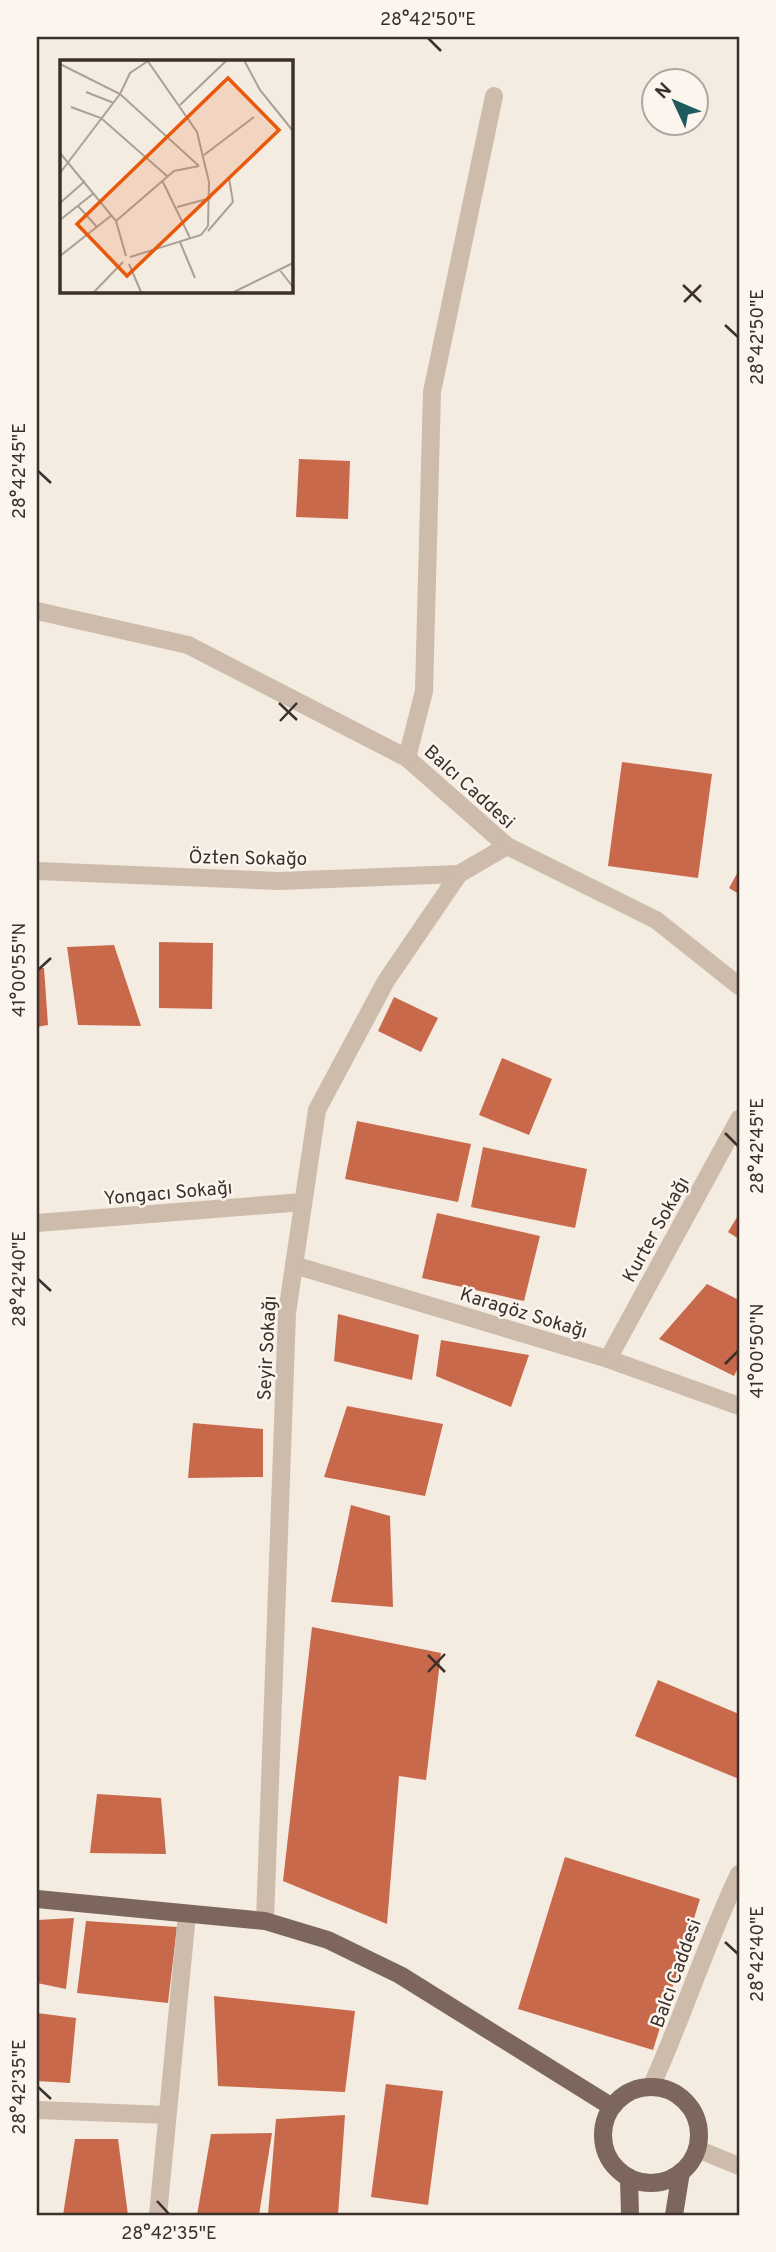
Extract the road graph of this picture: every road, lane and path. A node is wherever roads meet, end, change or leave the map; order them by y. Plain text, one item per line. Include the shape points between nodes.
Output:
1 (494, 96) dead end
2 (37, 611) edge
3 (407, 758) junction
4 (507, 846) junction
5 (37, 871) edge
6 (459, 874) junction
7 (739, 986) edge
8 (739, 1119) edge
9 (303, 1202) junction
10 (37, 1223) edge
11 (294, 1265) junction
12 (608, 1359) junction
13 (739, 1406) edge
14 (739, 1874) edge
15 (37, 1899) edge
16 (187, 1914) junction
17 (265, 1922) junction
18 (651, 2087) junction
19 (612, 2107) junction
20 (37, 2110) edge
21 (167, 2115) junction
22 (697, 2148) junction
23 (739, 2166) edge
24 (681, 2172) junction
25 (629, 2178) junction
26 (158, 2215) edge
27 (630, 2215) edge
28 (674, 2215) edge

1 - 3 street via 432,392 424,691
2 - 3 street, Balcı Caddesi via 188,645
3 - 4 street, Balcı Caddesi
4 - 6 street, Seyir Sokağı
4 - 7 street, Balcı Caddesi via 656,920
5 - 6 street, Özten Sokağo via 278,881
6 - 9 street, Seyir Sokağı via 386,981 317,1110
8 - 12 street, Kurter Sokağı
9 - 10 street, Yongacı Sokağı
9 - 11 street, Seyir Sokağı
11 - 12 street, Karagöz Sokağı
11 - 17 street, Seyir Sokağı via 287,1313
12 - 13 street, Karagöz Sokağı
14 - 18 street, Balcı Caddesi
15 - 16 main road
16 - 17 main road
16 - 21 street
17 - 19 main road via 328,1940 400,1975
18 - 19 main road via 633,2090
18 - 22 main road via 679,2096 689,2106 699,2134
19 - 25 main road via 602,2133 604,2146 617,2170
20 - 21 street
21 - 26 street
22 - 23 street
22 - 24 main road via 693,2161
24 - 25 main road via 656,2183
24 - 28 main road
25 - 27 main road

